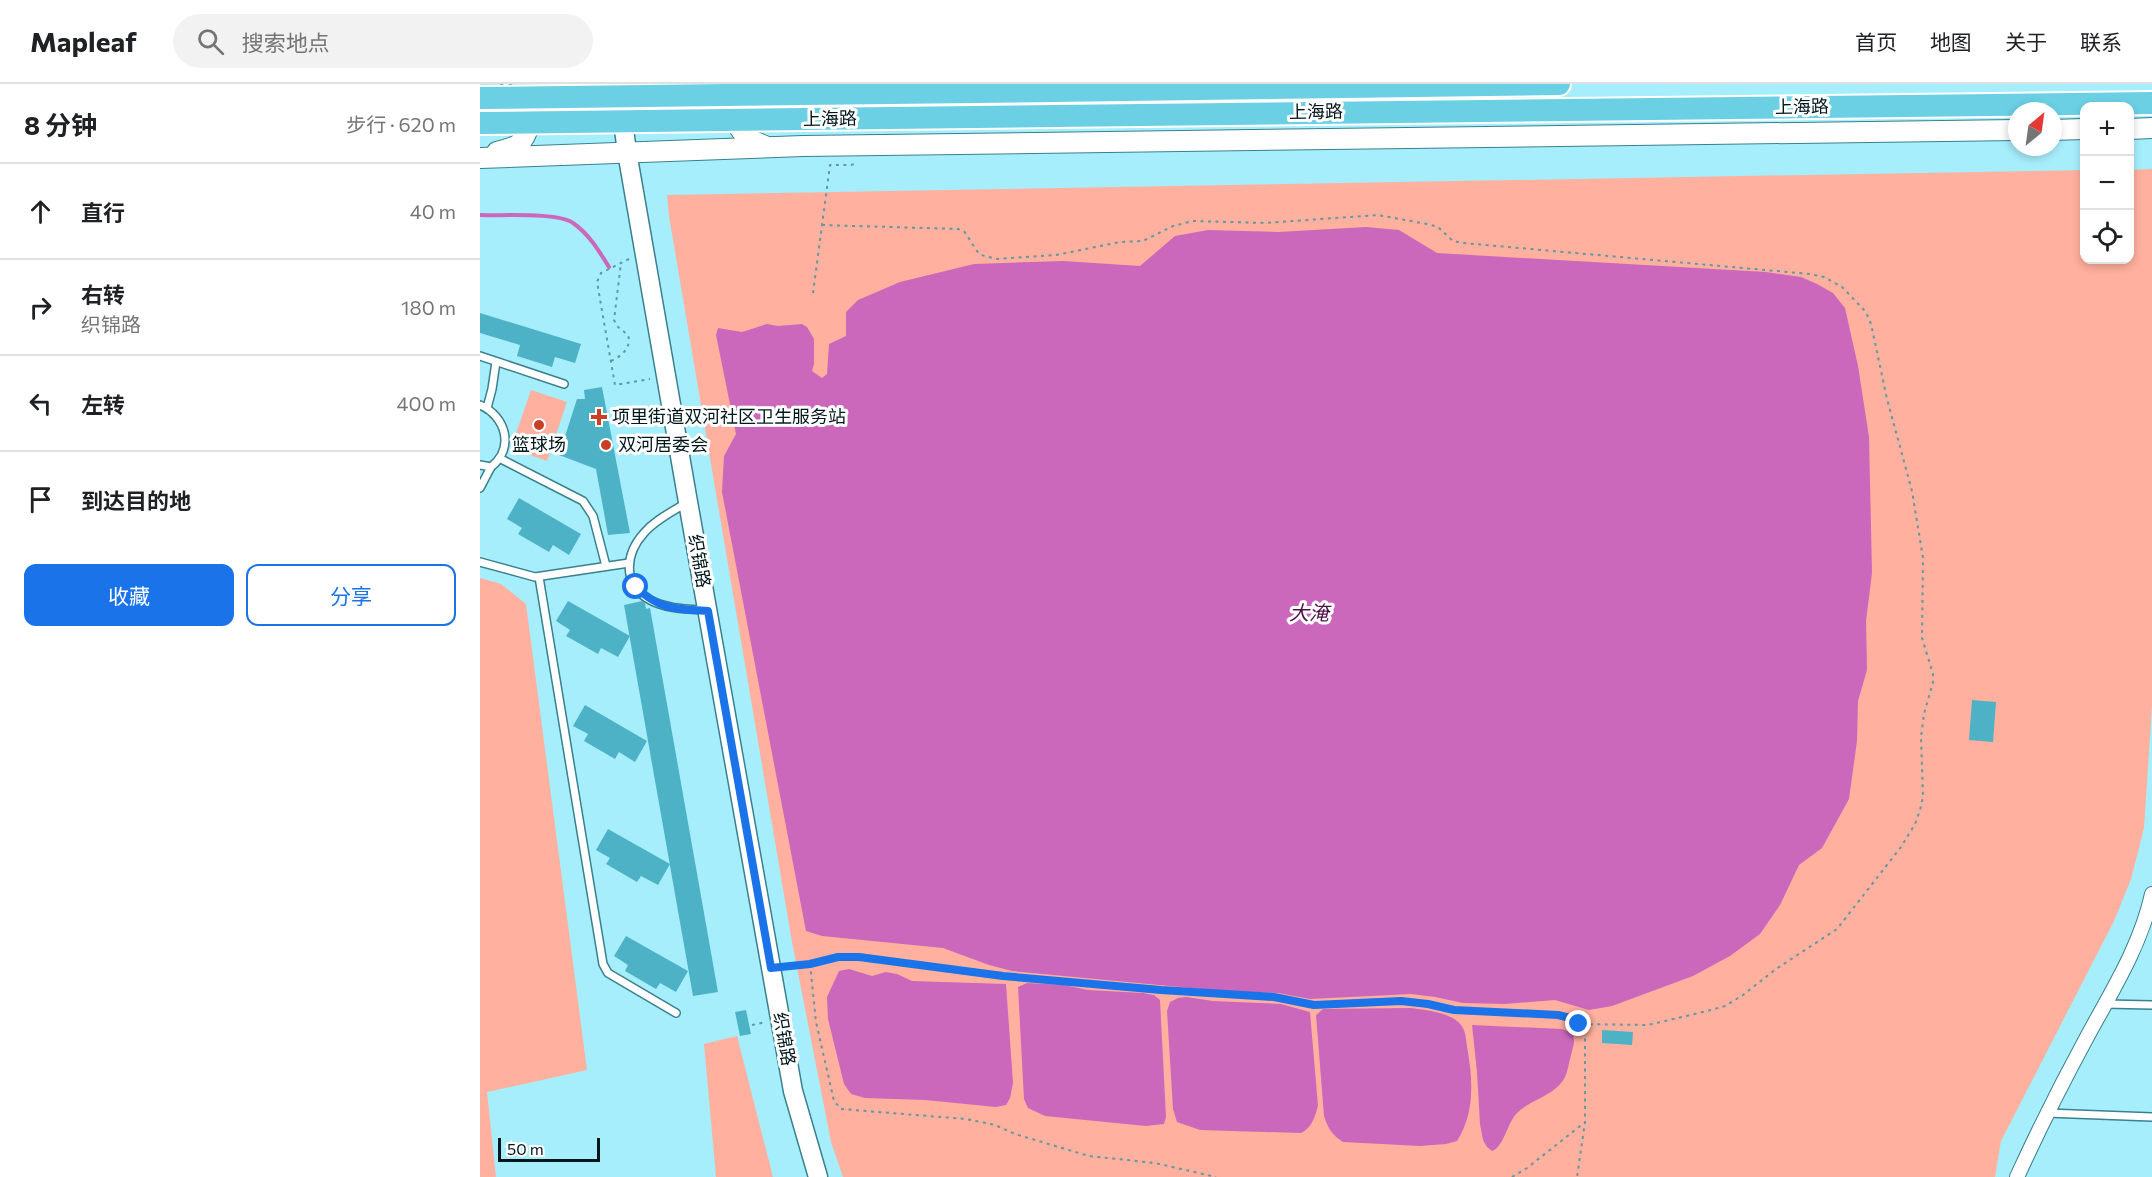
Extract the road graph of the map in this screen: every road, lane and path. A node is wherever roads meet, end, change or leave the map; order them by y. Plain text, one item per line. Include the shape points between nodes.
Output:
1 (618, 84) edge
2 (745, 84) edge
3 (1559, 84) edge
4 (480, 88) edge
5 (480, 98) edge
6 (2152, 103) edge
7 (480, 123) edge
8 (2152, 128) edge
9 (2080, 129) edge
10 (2134, 129) edge
11 (2008, 130) edge
12 (2062, 130) edge
13 (864, 145) junction
14 (767, 147) junction
15 (627, 152) junction
16 (480, 157) edge
17 (822, 225) junction
18 (645, 251) junction
19 (621, 263) junction
20 (813, 293) dead end
21 (480, 356) edge
22 (611, 361) junction
23 (496, 362) junction
24 (666, 376) junction
25 (564, 384) dead end
26 (484, 406) edge
27 (501, 459) junction
28 (480, 465) edge
29 (491, 467) junction
30 (480, 488) edge
31 (688, 502) junction
32 (480, 562) edge
33 (629, 563) junction
34 (606, 566) junction
35 (539, 577) junction
36 (708, 611) junction
37 (2152, 894) edge
38 (810, 964) junction
39 (771, 968) junction
40 (2105, 1004) junction
41 (2152, 1005) edge
42 (676, 1013) dead end
43 (1579, 1024) junction
44 (2047, 1113) junction
45 (2152, 1117) edge
46 (1585, 1122) junction
47 (818, 1177) edge
48 (1216, 1177) edge
49 (1512, 1177) edge
50 (1577, 1177) edge
51 (2017, 1177) edge

1 - 15 street, 织锦路
2 - 14 main road via 732,109 734,119 746,136
3 - 5 highway, 上海路, bridge
4 - 16 main road via 517,99 524,105 530,124 517,146
6 - 7 highway, 上海路, bridge
8 - 10 main road
9 - 12 main road
11 - 13 main road, 上海路
13 - 14 main road, 上海路
13 - 17 path via 860,162 830,165
14 - 15 main road, 上海路
15 - 16 main road, 上海路
15 - 18 street, 织锦路
17 - 20 path
17 - 43 path via 958,229 964,231 981,255 997,259 1056,255 1143,241 1185,221 1265,223 1378,215 1438,227 1453,241 1463,243 1810,274 1835,282 1855,298 1871,324 1912,491 1923,558 1922,638 1934,682 1922,726 1923,797 1915,824 1837,929 1725,1006 1648,1025
18 - 19 path
18 - 24 street, 织锦路
19 - 22 path via 601,273 597,282
19 - 22 path via 614,320 630,341 622,354
21 - 23 lane
22 - 24 path via 615,385
23 - 25 lane
23 - 26 lane via 492,389
24 - 31 street, 织锦路
26 - 27 lane via 502,425 506,442
27 - 29 lane
27 - 34 lane via 583,501 593,516
28 - 29 lane
29 - 30 lane
31 - 33 lane via 645,531 634,545
31 - 36 street, 织锦路
32 - 35 lane
33 - 34 lane
33 - 36 lane via 630,576 649,600 675,609
34 - 35 lane
35 - 42 lane via 603,964 608,974
36 - 39 street, 织锦路
37 - 40 street via 2146,921
38 - 39 path
38 - 43 path via 859,957 1003,976 1274,997 1314,1005 1401,1001 1454,1010 1558,1015
38 - 48 path via 816,1022 834,1101 841,1109 966,1119 1089,1156 1155,1163
39 - 47 street, 织锦路 via 793,1091
40 - 41 lane
40 - 44 street
43 - 46 path via 1585,1029
44 - 45 lane
44 - 51 street
46 - 49 path
46 - 50 path

